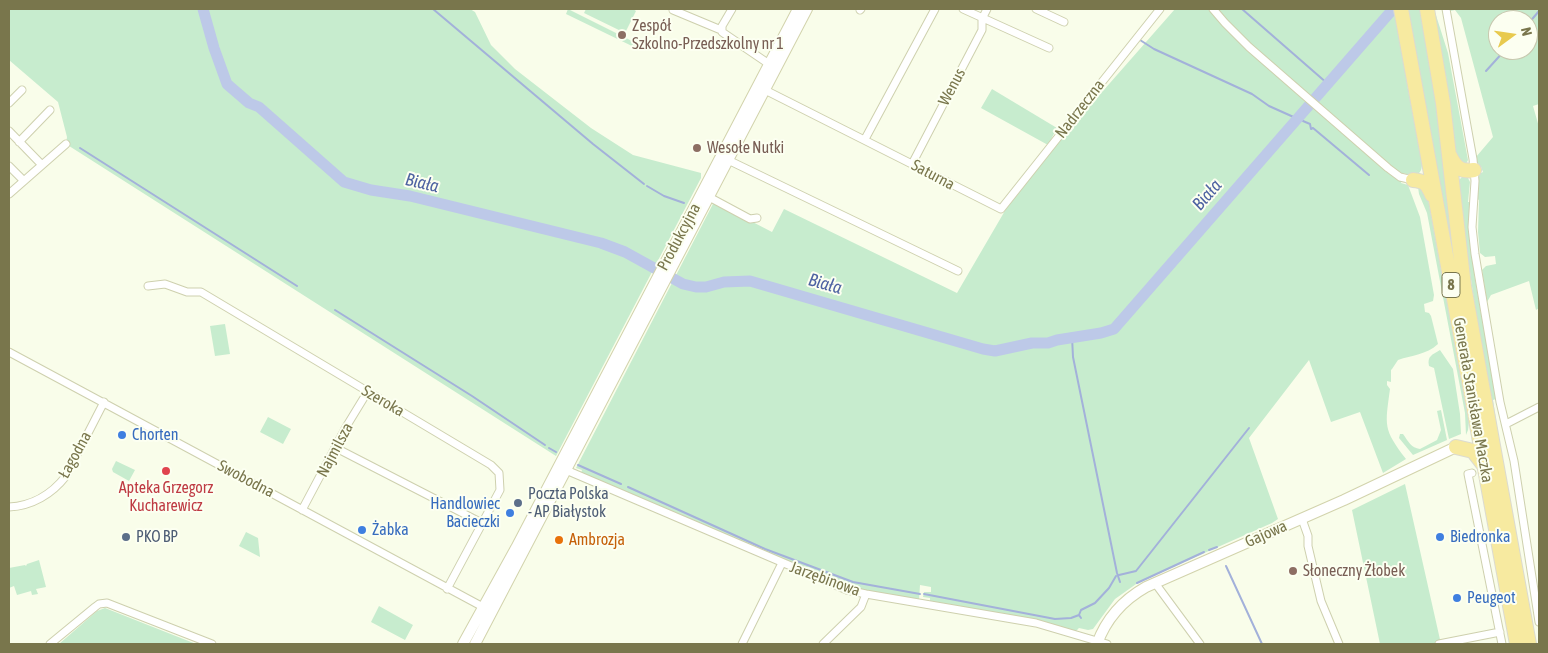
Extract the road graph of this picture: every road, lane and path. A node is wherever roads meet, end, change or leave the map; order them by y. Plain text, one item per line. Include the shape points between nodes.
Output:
1 (732, 9) edge
2 (798, 9) edge
3 (808, 9) edge
4 (935, 9) edge
5 (963, 9) edge
6 (988, 9) edge
7 (1036, 9) edge
8 (1160, 9) edge
9 (1213, 9) edge
10 (1401, 9) edge
11 (1427, 9) edge
12 (1446, 9) edge
13 (672, 10) dead end
14 (982, 18) junction
15 (1064, 22) dead end
16 (721, 30) junction
17 (1049, 48) dead end
18 (769, 64) junction
19 (22, 90) dead end
20 (765, 90) junction
21 (9, 103) edge
22 (50, 110) dead end
23 (9, 131) edge
24 (865, 139) junction
25 (19, 142) junction
26 (66, 144) dead end
27 (1427, 150) junction
28 (1449, 154) junction
29 (728, 160) junction
30 (912, 164) junction
31 (42, 165) junction
32 (9, 166) edge
33 (1471, 171) junction
34 (1413, 180) junction
35 (24, 181) junction
36 (1453, 192) junction
37 (9, 194) edge
38 (709, 197) junction
39 (1437, 207) junction
40 (1001, 209) joint
41 (757, 218) dead end
42 (667, 267) junction
43 (958, 272) dead end
44 (148, 286) dead end
45 (9, 352) edge
46 (368, 391) junction
47 (104, 402) junction
48 (1539, 407) edge
49 (1476, 420) junction
50 (1506, 424) junction
51 (1456, 447) junction
52 (336, 448) junction
53 (1485, 466) junction
54 (563, 468) junction
55 (1472, 473) dead end
56 (9, 507) edge
57 (302, 510) junction
58 (1302, 519) junction
59 (482, 523) junction
60 (782, 563) junction
61 (1155, 583) junction
62 (446, 589) junction
63 (866, 594) junction
64 (488, 609) junction
65 (1539, 622) edge
66 (1500, 632) junction
67 (827, 643) edge
68 (1101, 643) edge
69 (50, 644) edge
70 (212, 644) edge
71 (463, 644) edge
72 (475, 644) edge
73 (742, 644) edge
74 (1200, 644) edge
75 (1339, 644) edge
76 (1439, 644) edge
77 (1502, 644) edge
78 (1517, 644) edge
79 (1529, 644) edge

1 - 16 street
2 - 18 main road, Produkcyjna
3 - 20 main road, Produkcyjna
4 - 24 street
5 - 14 street
6 - 14 street, Wenus
7 - 15 street
8 - 40 street, Nadrzeczna
9 - 34 street via 1232,31 1395,174
10 - 27 highway, Generała Stanisława Maczka / 8
11 - 28 highway, Generała Stanisława Maczka / 8
12 - 33 street
13 - 16 street
14 - 17 street
14 - 30 street, Wenus via 982,30
16 - 18 street
18 - 42 main road, Produkcyjna
19 - 21 street
20 - 24 street, Saturna
20 - 29 main road, Produkcyjna
22 - 25 street
23 - 25 street
24 - 30 street, Saturna
25 - 31 street
26 - 31 street
27 - 34 highway via 1425,170
27 - 39 highway, Generała Stanisława Maczka / 8
28 - 33 highway via 1459,169
28 - 36 highway, Generała Stanisława Maczka / 8
29 - 38 main road, Produkcyjna
29 - 43 street
30 - 40 street, Saturna
31 - 35 street
32 - 35 street
33 - 36 highway via 1457,177
33 - 50 street via 1475,254 1486,329
34 - 39 highway via 1427,184
35 - 37 street
36 - 79 highway, Generała Stanisława Maczka / 8 via 1464,286
38 - 41 street via 750,218
38 - 42 main road, Produkcyjna
39 - 49 highway, Generała Stanisława Maczka / 8
42 - 54 main road, Produkcyjna
44 - 46 street, Szeroka via 165,284 187,292 200,292
45 - 47 street, Swobodna
46 - 52 street, Najmilsza
46 - 59 street, Szeroka via 491,465 499,473 500,490
47 - 56 street, Łagodna via 58,486 36,500
47 - 57 street, Swobodna
48 - 50 street
49 - 51 highway via 1471,434
49 - 53 highway, Generała Stanisława Maczka / 8
50 - 65 street
51 - 53 highway via 1473,451
51 - 58 main road, Gajowa
52 - 57 street, Najmilsza
52 - 59 street
53 - 78 highway, Generała Stanisława Maczka / 8
54 - 60 street, Jarzębinowa
54 - 64 main road, Produkcyjna
55 - 66 street via 1468,474
57 - 62 street, Swobodna
58 - 61 main road, Gajowa
58 - 75 street via 1321,601
59 - 62 street, Szeroka
60 - 63 street, Jarzębinowa via 847,590
60 - 73 street
61 - 68 main road, Gajowa via 1122,604 1108,622
61 - 74 street
62 - 64 street, Swobodna
63 - 67 street via 861,607
63 - 68 street, Jarzębinowa via 1036,623
64 - 71 main road
64 - 72 main road
66 - 76 street
66 - 77 street
69 - 70 street via 99,604 107,603

